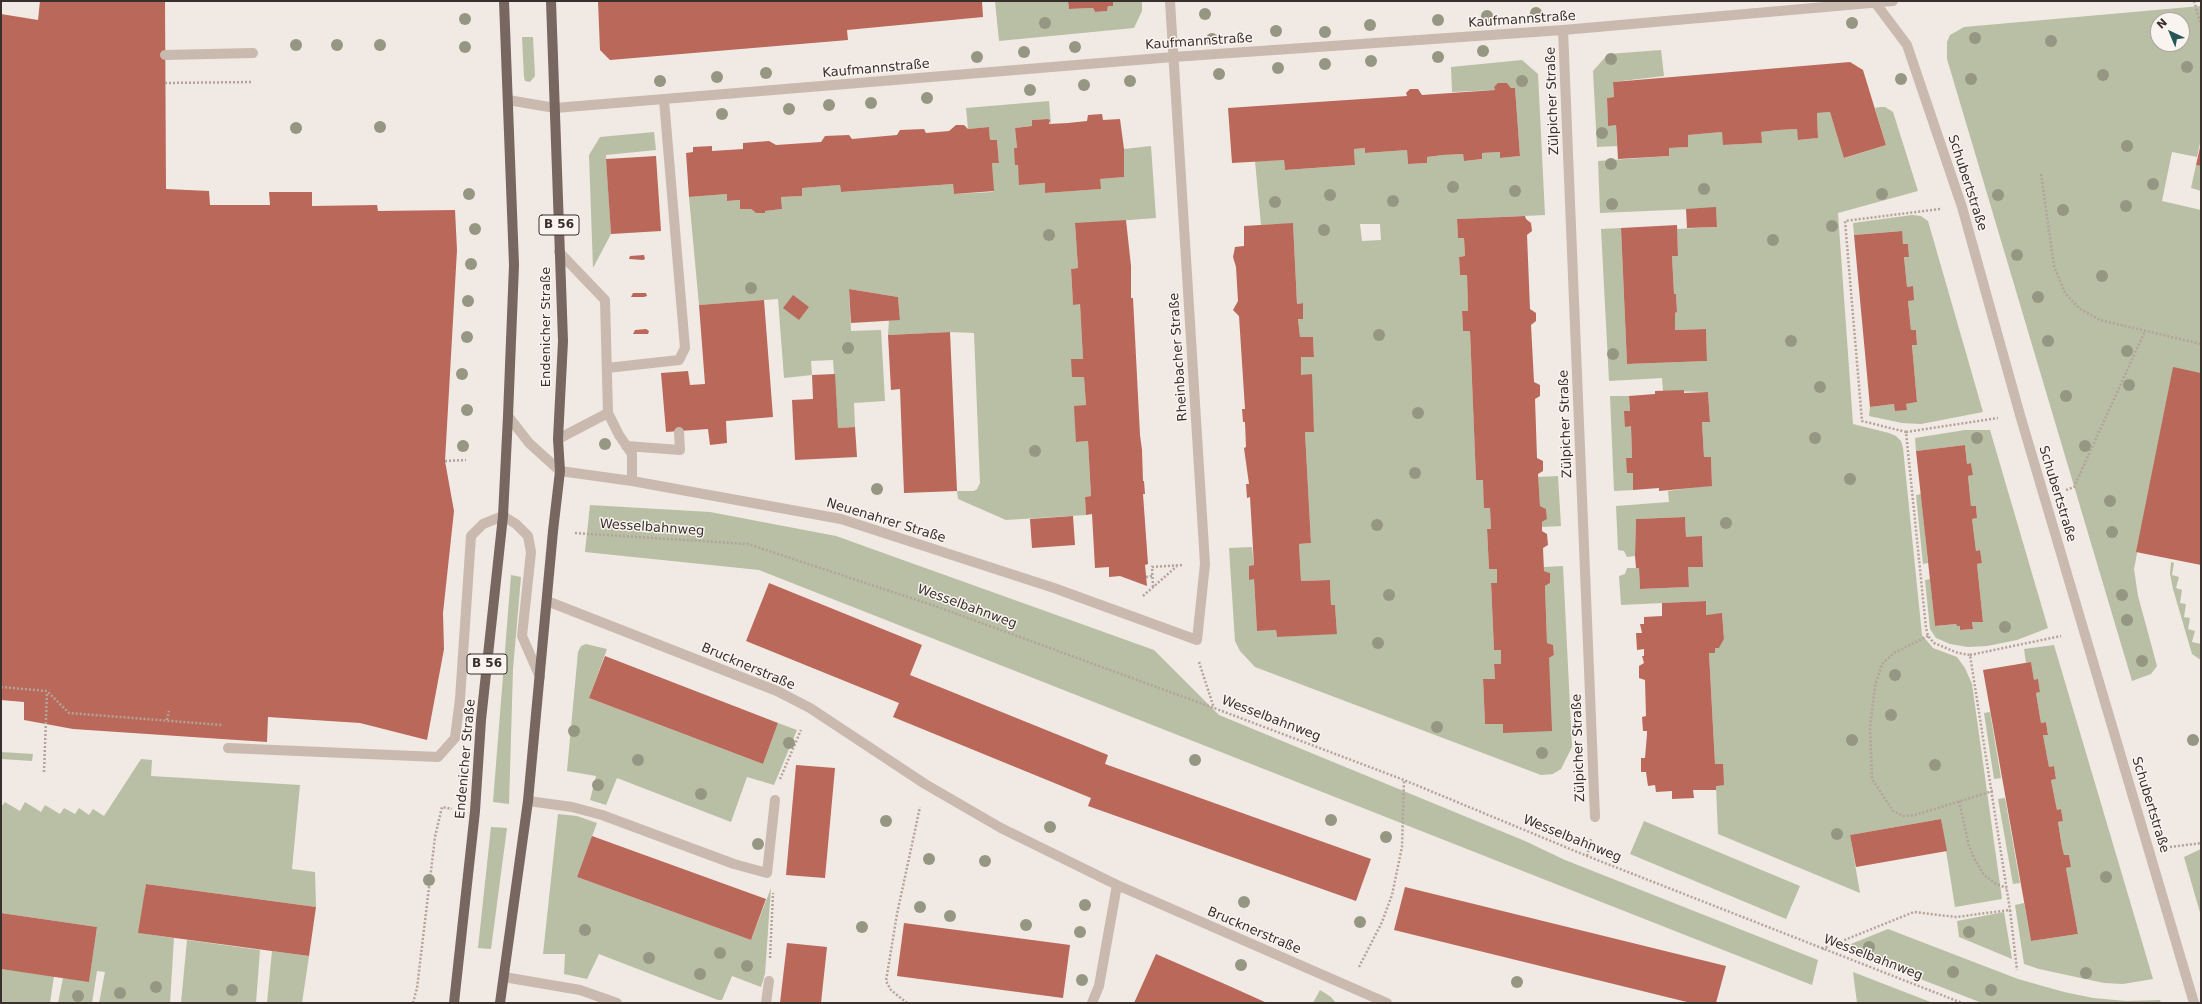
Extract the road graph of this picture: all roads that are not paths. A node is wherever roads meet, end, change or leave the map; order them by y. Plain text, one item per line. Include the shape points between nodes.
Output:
1 (504, 1) edge
2 (551, 1) edge
3 (1170, 1) edge
4 (1893, 1) edge
5 (1874, 2) edge
6 (1563, 30) junction
7 (253, 53) dead end
8 (165, 55) dead end
9 (1173, 57) junction
10 (508, 100) junction
11 (664, 100) junction
12 (555, 108) junction
13 (559, 252) junction
14 (607, 368) junction
15 (608, 413) junction
16 (508, 416) junction
17 (679, 432) dead end
18 (558, 439) junction
19 (626, 446) junction
20 (560, 471) junction
21 (632, 481) junction
22 (503, 516) junction
23 (547, 601) junction
24 (1197, 640) joint
25 (540, 677) junction
26 (228, 748) dead end
27 (775, 800) road end
28 (528, 801) junction
29 (1595, 817) dead end
30 (1117, 885) junction
31 (504, 977) junction
32 (768, 981) road end
33 (1383, 1002) edge
34 (454, 1003) edge
35 (500, 1003) edge
36 (617, 1003) edge
37 (766, 1003) edge
38 (1092, 1003) edge
39 (2194, 1003) edge

1 - 10 main road, Endenicher Straße / B 56
2 - 12 main road, Endenicher Straße / B 56
3 - 9 street, Rheinbacher Straße
4 - 5 street, Kaufmannstraße
5 - 6 street, Kaufmannstraße
5 - 39 street, Schubertstraße via 1907,46 1962,206 2020,415
6 - 9 street, Kaufmannstraße
6 - 29 street, Zülpicher Straße
7 - 8 street
9 - 11 street, Kaufmannstraße
9 - 24 street, Rheinbacher Straße via 1205,564
10 - 12 street, Kaufmannstraße
10 - 16 main road, Endenicher Straße / B 56 via 514,265
11 - 12 street, Kaufmannstraße
11 - 14 street via 685,348 673,366
12 - 13 main road, Endenicher Straße / B 56
13 - 14 street via 604,300
13 - 18 main road, Endenicher Straße / B 56 via 563,341
14 - 15 street
15 - 18 street
15 - 19 street
16 - 20 street via 529,443
16 - 22 main road, Endenicher Straße / B 56
17 - 19 street via 680,450
18 - 20 main road, Endenicher Straße / B 56
19 - 21 street via 634,460
20 - 21 street, Neuenahrer Straße
20 - 23 main road, Endenicher Straße / B 56
21 - 24 street, Neuenahrer Straße via 841,519 1054,588
22 - 25 street, Endenicher Straße via 528,536 531,552 522,636
22 - 26 street, Endenicher Straße via 483,524 471,536 455,738 438,757
22 - 34 main road, Endenicher Straße / B 56
23 - 25 main road, Endenicher Straße / B 56
23 - 30 street, Brucknerstraße via 777,691 810,708 925,784 1001,828
25 - 28 main road, Endenicher Straße / B 56
27 - 28 street via 767,873 734,864 602,815 572,807
28 - 31 main road, Endenicher Straße / B 56
30 - 33 street, Brucknerstraße
30 - 38 street via 1099,986
31 - 35 main road, Endenicher Straße / B 56
31 - 36 street via 580,990
32 - 37 street

